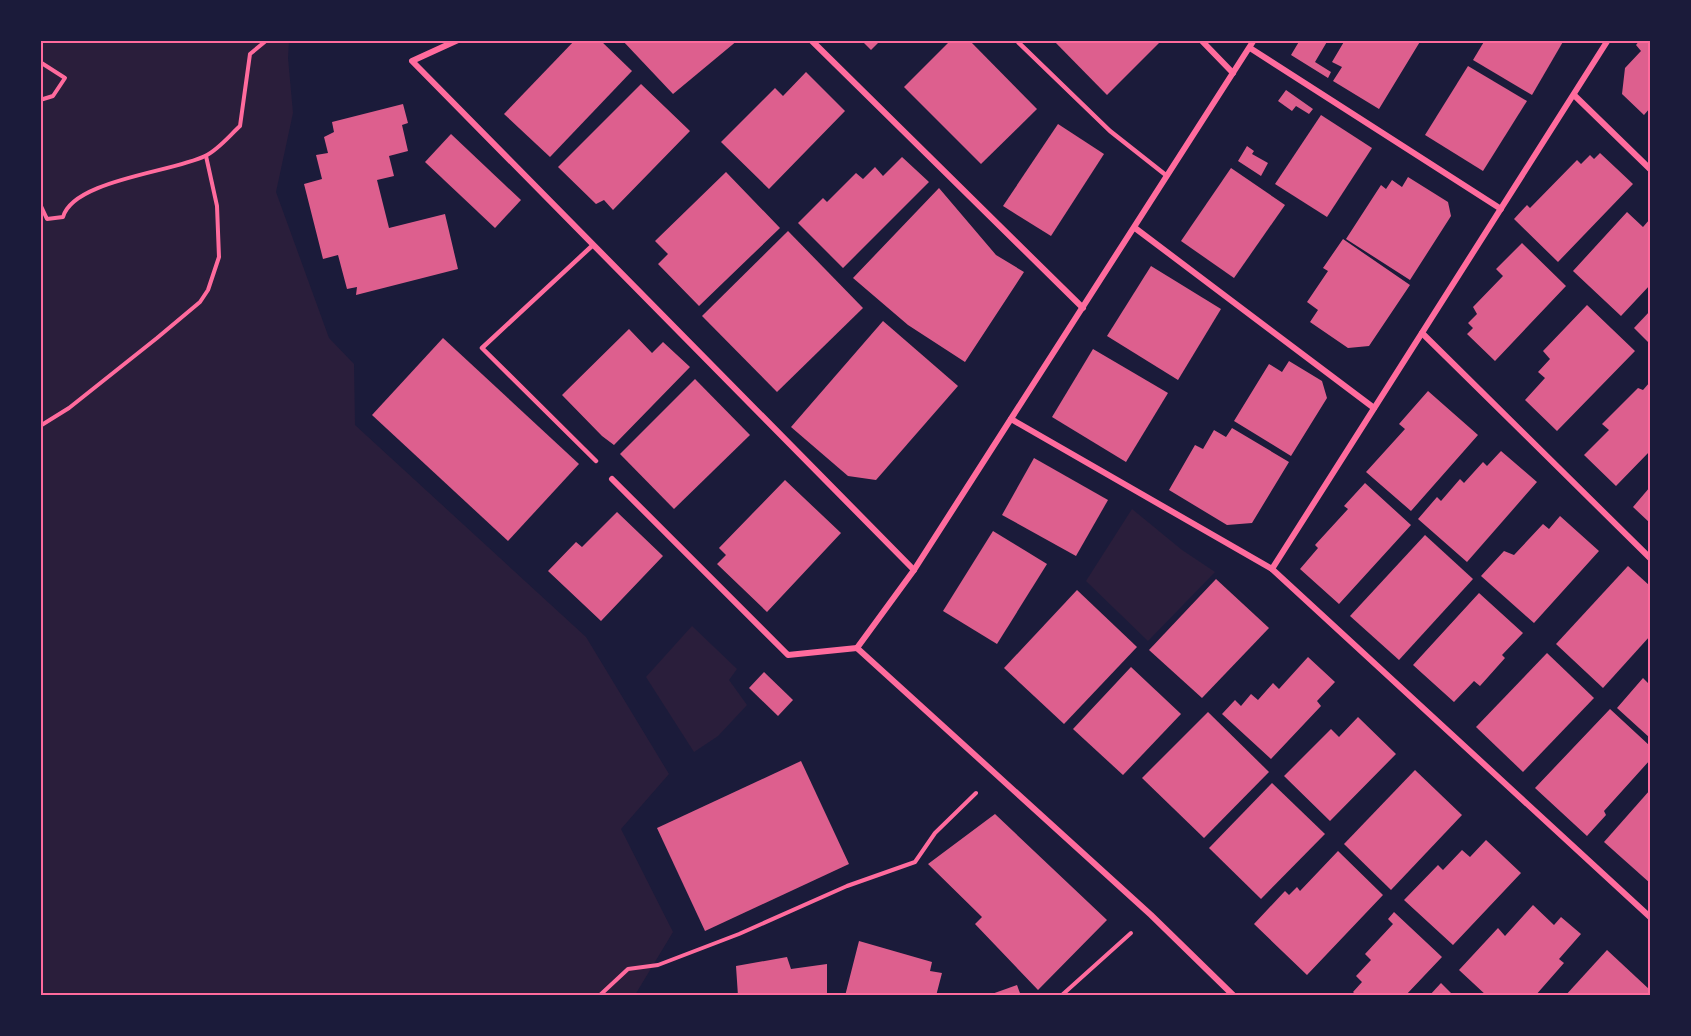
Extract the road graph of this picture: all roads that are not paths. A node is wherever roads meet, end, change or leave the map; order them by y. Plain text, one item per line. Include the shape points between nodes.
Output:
1 (458, 40) edge
2 (812, 40) edge
3 (1016, 40) edge
4 (1201, 40) edge
5 (1254, 40) edge
6 (1608, 40) edge
7 (1250, 48) junction
8 (1233, 73) junction
9 (1574, 95) junction
10 (1650, 169) edge
11 (1167, 176) junction
12 (1501, 209) junction
13 (1135, 228) junction
14 (593, 245) junction
15 (1083, 308) junction
16 (1422, 333) junction
17 (1374, 408) junction
18 (1011, 419) junction
19 (596, 461) dead end
20 (612, 479) dead end
21 (1650, 558) edge
22 (1272, 569) junction
23 (914, 570) junction
24 (857, 648) junction
25 (1650, 917) edge
26 (1234, 996) edge

1 - 14 street via 412,61
2 - 15 street
3 - 11 lane via 1110,131
4 - 8 street
5 - 7 street
6 - 9 street
7 - 8 street
7 - 12 street
8 - 11 street
9 - 10 street
9 - 12 street
11 - 13 street
12 - 16 street
13 - 15 street
13 - 17 street
14 - 19 lane via 482,348
14 - 23 street
15 - 18 street
16 - 17 street
16 - 21 street
17 - 22 street
18 - 22 street
18 - 23 street
20 - 24 street via 788,655
22 - 25 street
23 - 24 street
24 - 26 street via 1151,915

